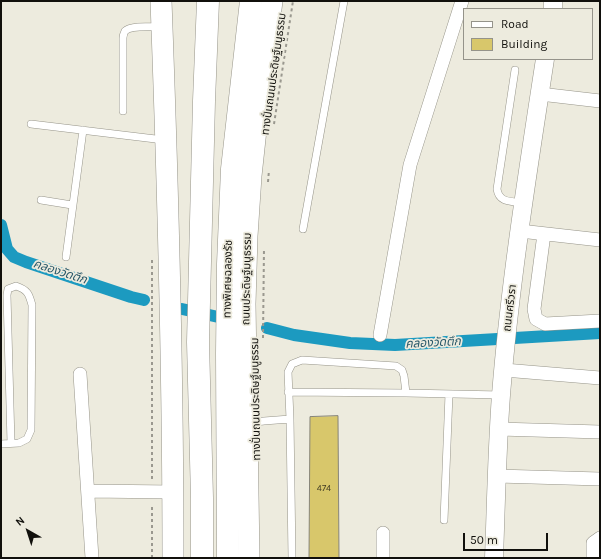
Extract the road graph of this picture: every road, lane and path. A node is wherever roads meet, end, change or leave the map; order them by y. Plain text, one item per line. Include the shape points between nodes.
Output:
1 (161, 1) edge
2 (193, 1) edge
3 (208, 1) edge
4 (251, 1) edge
5 (272, 1) edge
6 (293, 1) edge
7 (344, 1) edge
8 (462, 1) edge
9 (162, 27) junction
10 (202, 54) junction
11 (545, 60) edge
12 (515, 70) dead end
13 (540, 94) junction
14 (600, 101) edge
15 (123, 111) dead end
16 (31, 124) dead end
17 (274, 124) dead end
18 (83, 130) junction
19 (166, 140) junction
20 (269, 169) dead end
21 (268, 184) dead end
22 (41, 200) dead end
23 (524, 203) junction
24 (72, 205) junction
25 (303, 229) dead end
26 (520, 231) junction
27 (544, 234) junction
28 (600, 240) edge
29 (264, 242) dead end
30 (152, 256) dead end
31 (66, 257) dead end
32 (600, 321) edge
33 (380, 334) dead end
34 (263, 338) dead end
35 (504, 370) junction
36 (80, 374) dead end
37 (600, 378) edge
38 (288, 392) junction
39 (406, 393) junction
40 (449, 394) junction
41 (501, 395) junction
42 (290, 419) junction
43 (247, 423) junction
44 (499, 428) junction
45 (600, 432) edge
46 (11, 443) junction
47 (1, 444) edge
48 (497, 476) junction
49 (600, 479) edge
50 (88, 491) junction
51 (152, 492) junction
52 (173, 492) junction
53 (444, 520) dead end
54 (383, 533) dead end
55 (600, 538) edge
56 (92, 558) edge
57 (152, 558) edge
58 (174, 558) edge
59 (202, 558) edge
60 (228, 558) edge
61 (249, 558) edge
62 (292, 558) edge
63 (383, 558) edge
64 (494, 558) edge
65 (593, 558) edge

1 - 9 main road
2 - 10 highway
3 - 10 highway
4 - 60 highway, ทางพิเศษฉลองรัช via 231,185 227,353
5 - 43 main road, ถนนประดิษฐ์มนูธรรม via 254,147 247,236
6 - 17 path, ทางปั่นถนนประดิษฐ์มนูธรรม
7 - 25 lane
8 - 33 street via 410,165
9 - 15 lane via 131,28 124,32
9 - 19 main road
10 - 59 highway via 204,100 198,342
11 - 13 street, ถนนศรีวรา
12 - 23 lane via 496,189 502,199
13 - 14 street
13 - 23 street, ถนนศรีวรา
16 - 18 lane
18 - 19 lane
18 - 24 lane
19 - 52 main road
20 - 21 path
22 - 24 lane
23 - 26 street, ถนนศรีวรา
24 - 31 lane
26 - 27 street
26 - 35 street, ถนนศรีวรา
27 - 28 street
27 - 32 street via 534,309 536,319 545,324
29 - 34 path, ทางปั่นถนนประดิษฐ์มนูธรรม
30 - 51 path
35 - 37 street
35 - 41 street, ถนนศรีวรา
36 - 50 street
38 - 39 lane
38 - 39 lane via 288,372 292,364 302,360 396,366 402,370
38 - 42 lane
39 - 40 lane
40 - 41 lane
40 - 53 lane
41 - 44 street, ถนนศรีวรา
42 - 43 lane
42 - 62 lane
43 - 61 main road, ถนนประดิษฐ์มนูธรรม
44 - 45 street
44 - 48 street, ถนนศรีวรา
46 - 46 lane via 27,440 31,430 32,305 24,288 16,286 8,289 7,296
46 - 47 lane
48 - 49 street
48 - 64 street, ถนนศรีวรา
50 - 51 street
50 - 56 street
51 - 52 street
51 - 57 path
52 - 58 main road
54 - 63 street
55 - 65 street via 593,544

